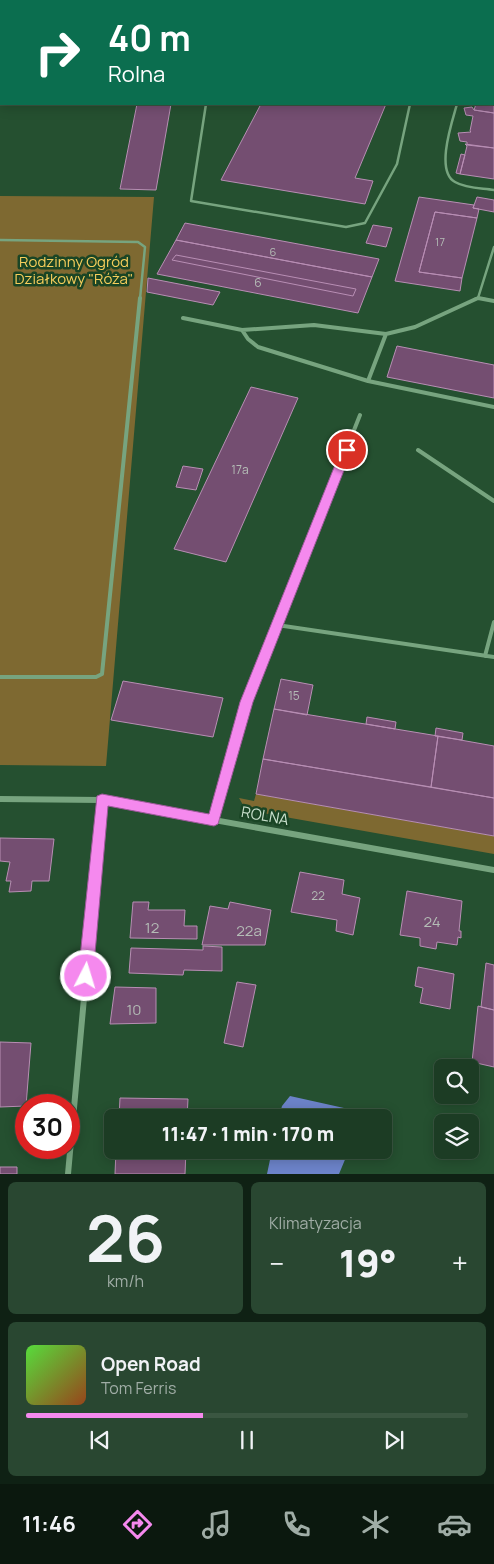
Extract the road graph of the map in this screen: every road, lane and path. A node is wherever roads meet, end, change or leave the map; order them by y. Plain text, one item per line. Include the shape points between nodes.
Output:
1 (206, 105) edge
2 (410, 105) edge
3 (457, 105) edge
4 (494, 190) edge
5 (0, 240) edge
6 (494, 247) edge
7 (478, 298) junction
8 (494, 301) edge
9 (183, 318) dead end
10 (242, 330) junction
11 (386, 334) junction
12 (368, 381) junction
13 (494, 407) edge
14 (360, 415) dead end
15 (418, 450) dead end
16 (494, 501) edge
17 (494, 622) edge
18 (277, 625) junction
19 (485, 656) junction
20 (494, 658) edge
21 (0, 677) edge
22 (0, 799) edge
23 (102, 800) junction
24 (214, 820) junction
25 (494, 870) edge
26 (68, 1174) edge

1 - 2 lane via 192,201 346,227 365,223 397,164
3 - 4 lane via 444,163 447,174 458,184
5 - 21 lane via 138,242 145,247 102,674 96,677
6 - 7 lane
7 - 8 lane
7 - 11 lane via 415,327
9 - 10 lane
10 - 11 lane via 314,325
10 - 12 lane via 258,347
11 - 12 lane
12 - 13 lane
14 - 18 lane
15 - 16 lane
17 - 19 lane
18 - 19 lane
18 - 24 lane via 246,702
19 - 20 lane
22 - 23 street, ROLNA
23 - 24 street, ROLNA
23 - 26 street
24 - 25 street, ROLNA

